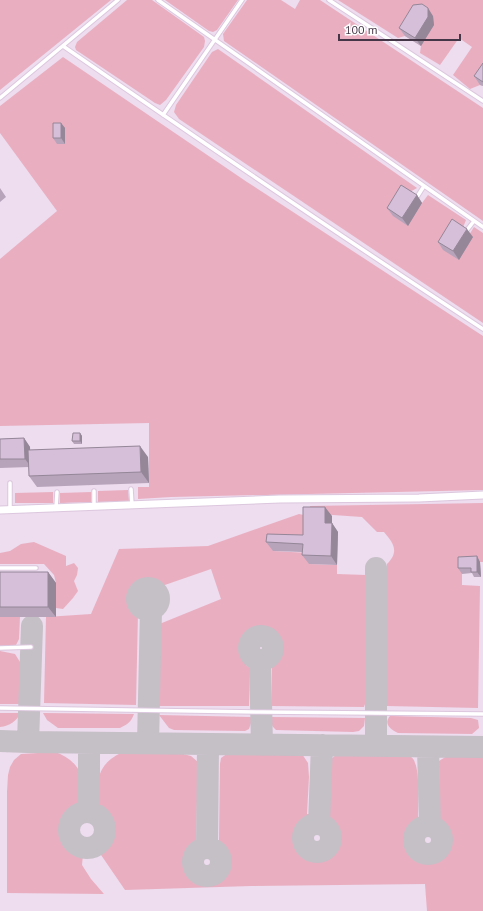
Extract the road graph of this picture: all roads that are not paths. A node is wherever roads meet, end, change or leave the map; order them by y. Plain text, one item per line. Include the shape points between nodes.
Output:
1 (118, 0) edge
2 (158, 0) edge
3 (242, 0) edge
4 (329, 0) edge
5 (214, 40) junction
6 (63, 46) junction
7 (0, 98) edge
8 (483, 101) edge
9 (163, 115) junction
10 (424, 186) junction
11 (416, 197) edge
12 (474, 221) junction
13 (483, 227) edge
14 (467, 230) edge
15 (483, 329) edge
16 (10, 483) dead end
17 (131, 489) dead end
18 (94, 491) dead end
19 (57, 492) dead end
20 (483, 495) edge
21 (132, 505) junction
22 (94, 506) junction
23 (56, 508) junction
24 (0, 510) edge
25 (10, 510) junction
26 (0, 568) edge
27 (36, 568) dead end
28 (31, 647) dead end
29 (0, 648) edge
30 (0, 708) edge
31 (483, 714) edge

1 - 6 lane
2 - 5 lane
3 - 5 lane
4 - 8 lane
5 - 9 lane
5 - 10 lane
6 - 7 lane
6 - 9 lane
9 - 15 lane
10 - 11 lane
10 - 12 lane
12 - 13 lane
12 - 14 lane
16 - 25 lane
17 - 21 lane
18 - 22 lane
19 - 23 lane
20 - 21 street
21 - 22 street
22 - 23 street
23 - 25 street
24 - 25 street
26 - 27 lane
28 - 29 lane
30 - 31 lane

